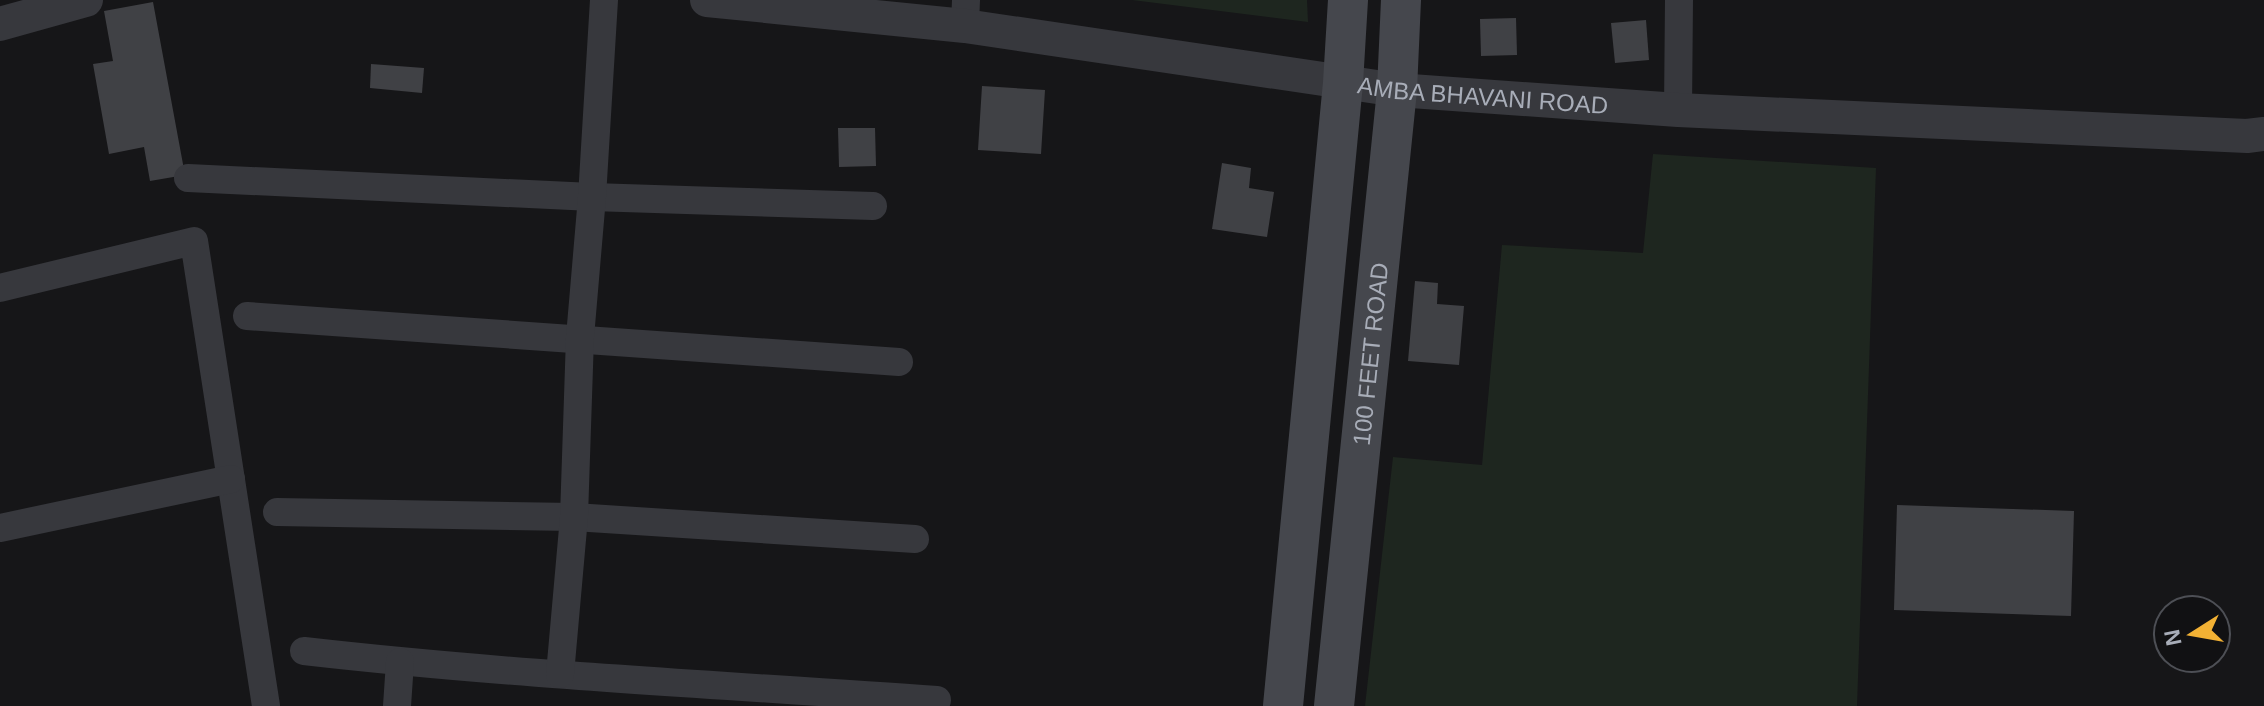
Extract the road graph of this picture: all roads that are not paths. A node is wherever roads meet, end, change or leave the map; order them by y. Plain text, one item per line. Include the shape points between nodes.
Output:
1 (86, 0) edge
2 (604, 0) edge
3 (707, 0) edge
4 (1348, 0) edge
5 (1401, 0) edge
6 (1679, 0) edge
7 (966, 13) edge
8 (0, 24) edge
9 (1343, 83) junction
10 (1397, 90) junction
11 (1678, 110) junction
12 (2264, 134) edge
13 (188, 178) dead end
14 (592, 197) junction
15 (873, 206) dead end
16 (0, 288) edge
17 (247, 316) dead end
18 (580, 337) junction
19 (899, 362) dead end
20 (231, 479) junction
21 (277, 512) dead end
22 (574, 517) junction
23 (0, 528) edge
24 (915, 539) dead end
25 (304, 651) dead end
26 (400, 662) junction
27 (560, 674) junction
28 (937, 700) dead end
29 (262, 705) edge
30 (397, 706) edge
31 (1283, 706) edge
32 (1334, 706) edge

1 - 8 street
2 - 14 street
3 - 7 street, AMBA BHAVANI ROAD
4 - 9 main road
5 - 10 main road, 100 FEET ROAD
6 - 11 street
7 - 9 street, AMBA BHAVANI ROAD
9 - 10 street, AMBA BHAVANI ROAD
9 - 31 main road
10 - 11 street, AMBA BHAVANI ROAD
10 - 32 main road, 100 FEET ROAD
11 - 12 street, AMBA BHAVANI ROAD
13 - 14 street
14 - 15 street
14 - 18 street
16 - 20 street via 194,241
17 - 18 street
18 - 19 street
18 - 22 street
20 - 23 street
20 - 29 street
21 - 22 street
22 - 24 street
22 - 27 street
25 - 26 street
26 - 27 street
26 - 30 street
27 - 28 street

